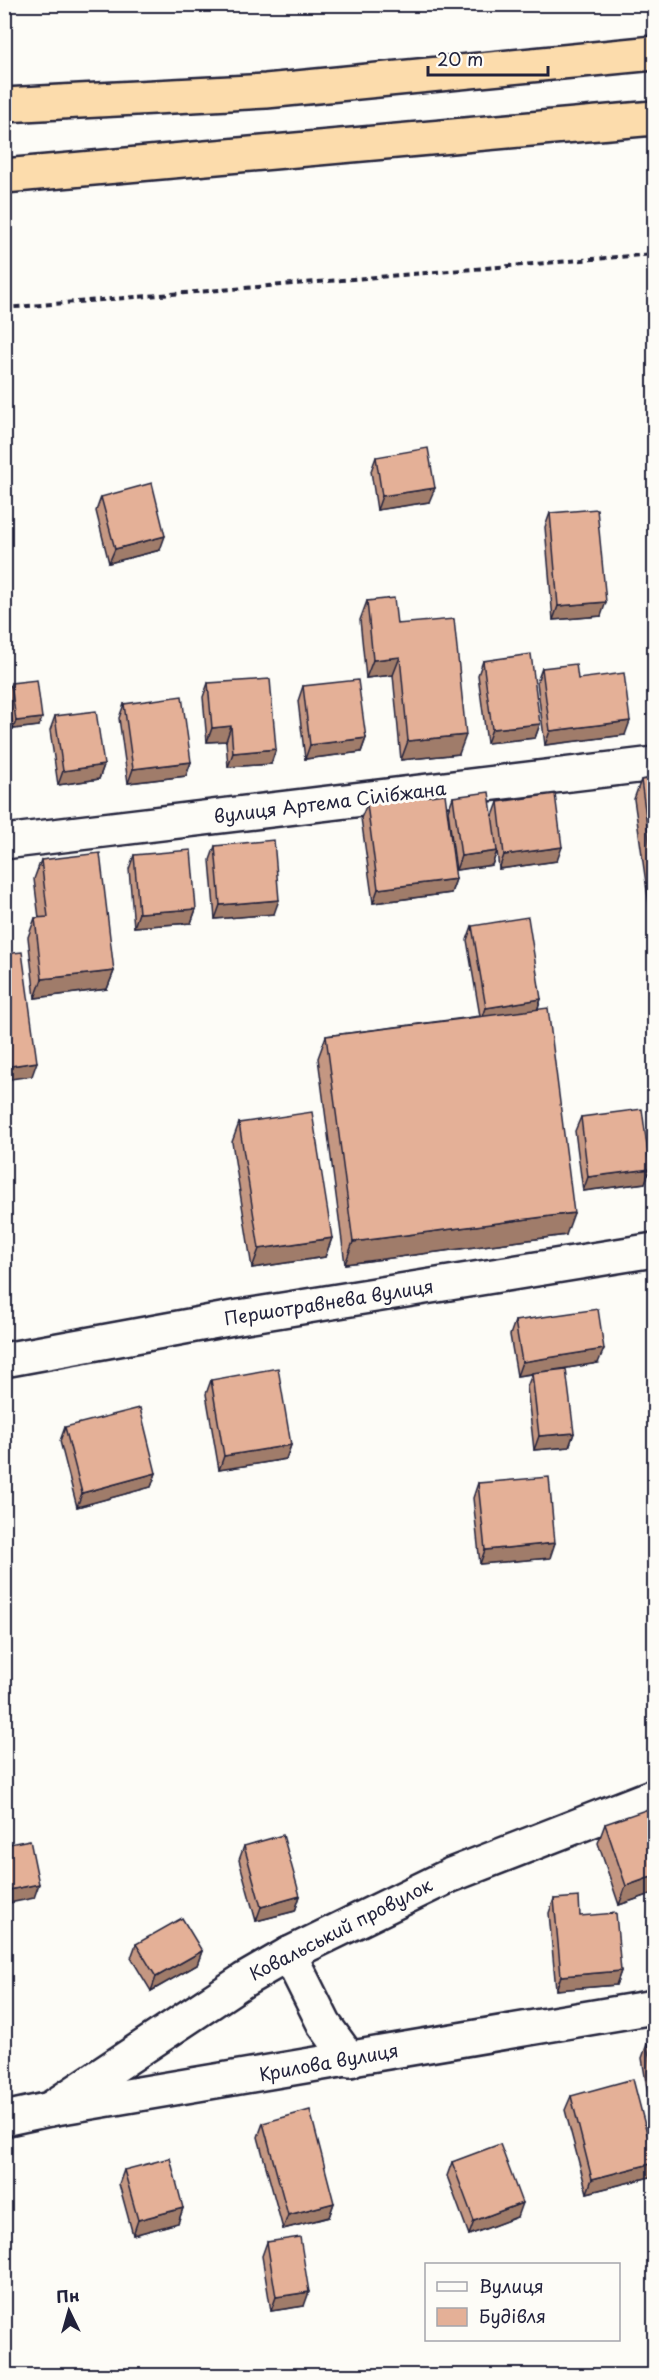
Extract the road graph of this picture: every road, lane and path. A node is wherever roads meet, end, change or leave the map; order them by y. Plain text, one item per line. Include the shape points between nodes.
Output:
1 (654, 53) edge
2 (4, 105) edge
3 (654, 118) edge
4 (4, 176) edge
5 (654, 254) edge
6 (4, 309) edge
7 (654, 764) edge
8 (4, 842) edge
9 (654, 1250) edge
10 (4, 1360) edge
11 (654, 1796) edge
12 (289, 1954) junction
13 (654, 2007) edge
14 (350, 2060) junction
15 (50, 2109) junction
16 (4, 2119) edge

1 - 2 highway via 266,91
3 - 4 highway
5 - 6 path
7 - 8 street, вулиця Артема Сілібжана
9 - 10 street, Першотравнева вулиця via 233,1318
11 - 12 street, Ковальський провулок via 451,1875
12 - 14 street via 324,2024
12 - 15 street, Ковальський провулок
13 - 14 street, Крилова вулиця
14 - 15 street, Крилова вулиця
15 - 16 street, Крилова вулиця

